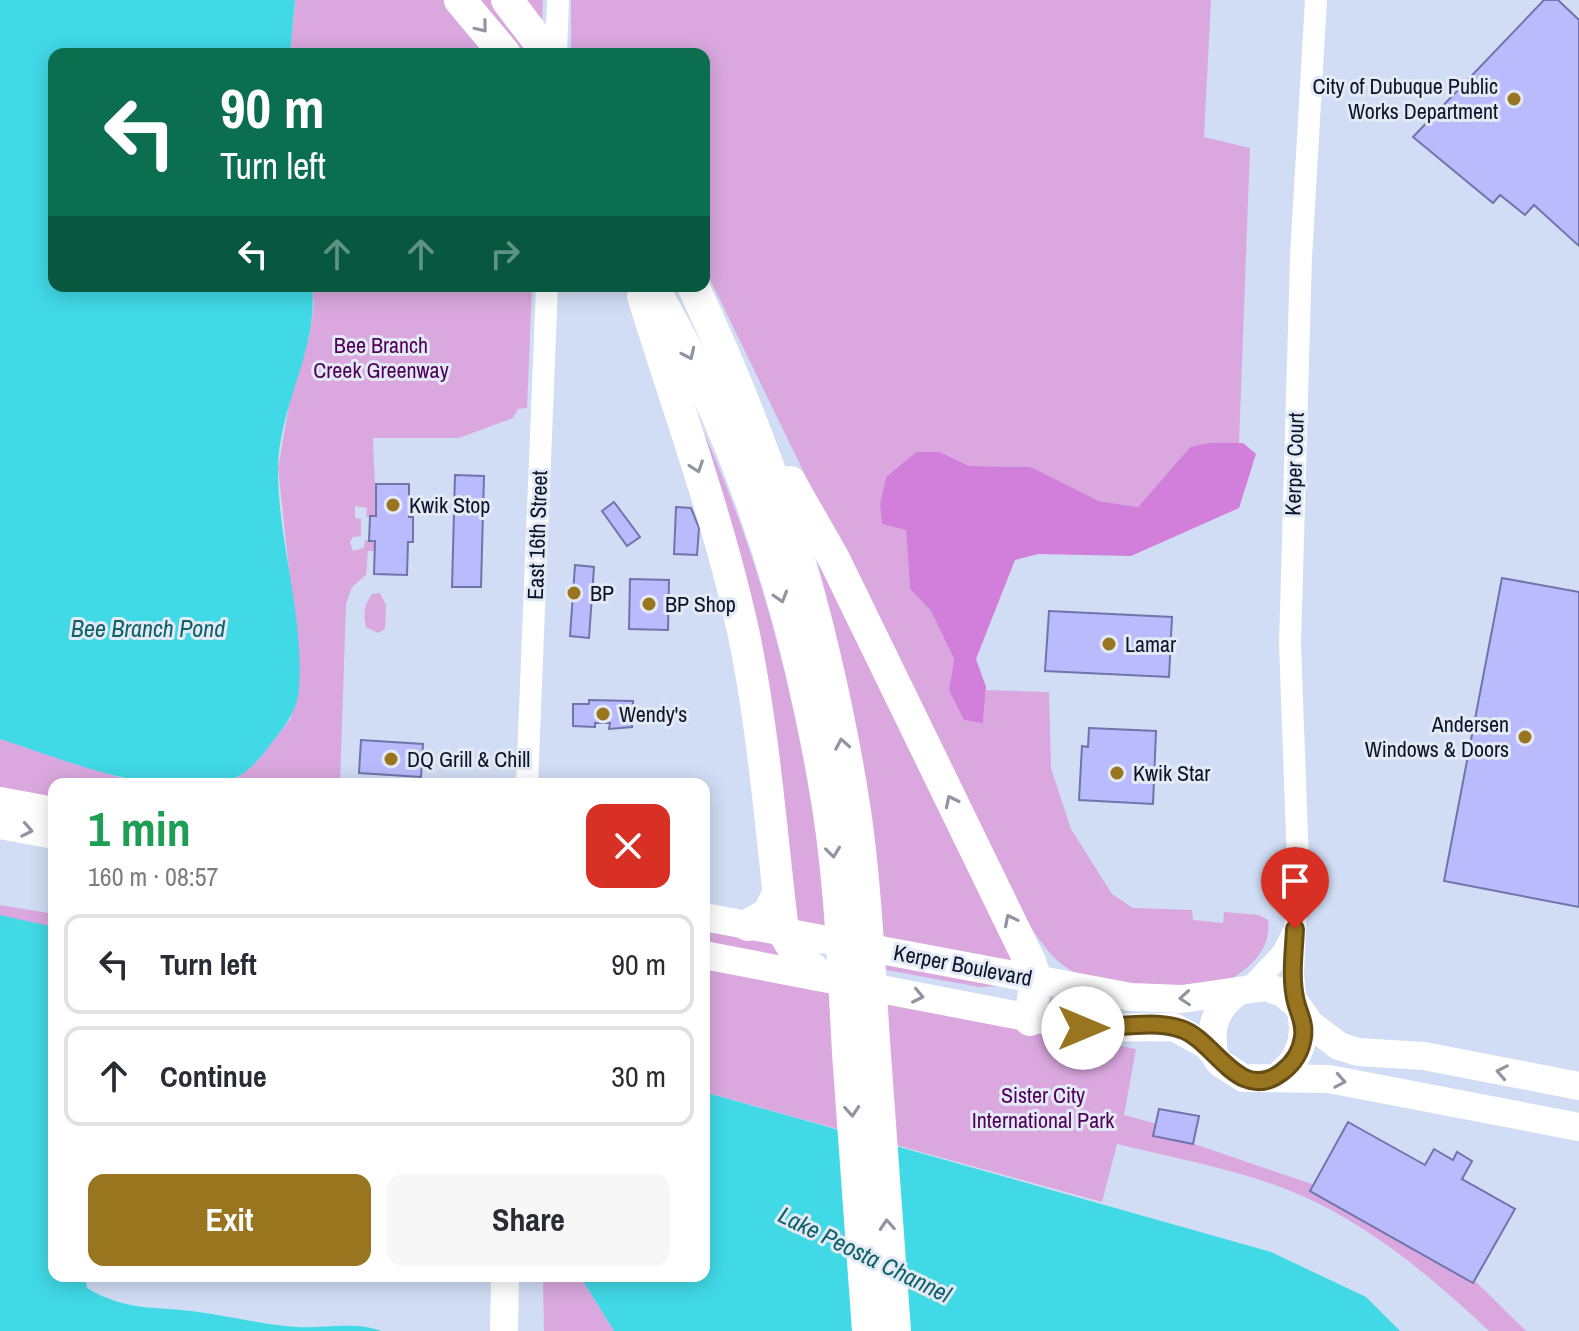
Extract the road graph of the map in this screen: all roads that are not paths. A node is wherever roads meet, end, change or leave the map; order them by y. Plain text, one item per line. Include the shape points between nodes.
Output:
1 (460, 0) edge
2 (507, 0) edge
3 (558, 0) edge
4 (1316, 0) edge
5 (500, 48) edge
6 (543, 48) edge
7 (556, 48) edge
8 (547, 292) edge
9 (641, 292) edge
10 (655, 292) edge
11 (696, 292) edge
12 (742, 395) junction
13 (527, 778) edge
14 (0, 801) edge
15 (48, 810) edge
16 (0, 825) edge
17 (48, 834) edge
18 (778, 894) junction
19 (710, 918) edge
20 (748, 925) junction
21 (1295, 929) junction
22 (783, 931) junction
23 (710, 956) edge
24 (819, 975) junction
25 (1036, 979) junction
26 (1244, 989) junction
27 (1298, 1008) junction
28 (1030, 1020) junction
29 (1214, 1053) junction
30 (1275, 1078) junction
31 (1579, 1086) edge
32 (1579, 1127) edge
33 (505, 1282) edge
34 (504, 1331) edge
35 (868, 1331) edge
36 (895, 1331) edge

1 -> 5 highway
2 - 6 highway
3 - 7 street
4 - 21 street, Kerper Court via 1293,505
8 - 13 street, East 16th Street
9 -> 18 highway via 729,571 754,697
10 -> 35 highway via 719,418 753,505 803,678 825,783 839,897
11 - 12 highway
25 -> 12 highway via 834,559
36 -> 12 highway via 855,812 794,535
14 - 15 main road
16 -> 17 main road
18 - 20 highway via 768,914
18 - 22 highway
19 - 20 main road, Kerper Boulevard
20 - 22 main road, Kerper Boulevard
21 - 26 street via 1283,953
21 - 27 street, Kerper Court
22 - 24 highway
22 - 25 main road, Kerper Boulevard
23 - 24 main road, Kerper Boulevard
24 -> 28 main road, Kerper Boulevard
26 -> 25 main road, Kerper Boulevard via 1159,999
25 - 28 highway
26 - 27 main road, Kerper Boulevard via 1275,990
26 - 29 main road via 1223,1005 1214,1021
27 - 30 main road via 1301,1048 1292,1065
31 -> 27 main road, Kerper Boulevard via 1424,1056 1358,1052 1319,1033
28 - 29 main road, Kerper Boulevard via 1083,1028 1174,1027
29 - 30 main road, Kerper Boulevard via 1243,1078
30 -> 32 main road, Kerper Boulevard via 1329,1079
33 - 34 main road

